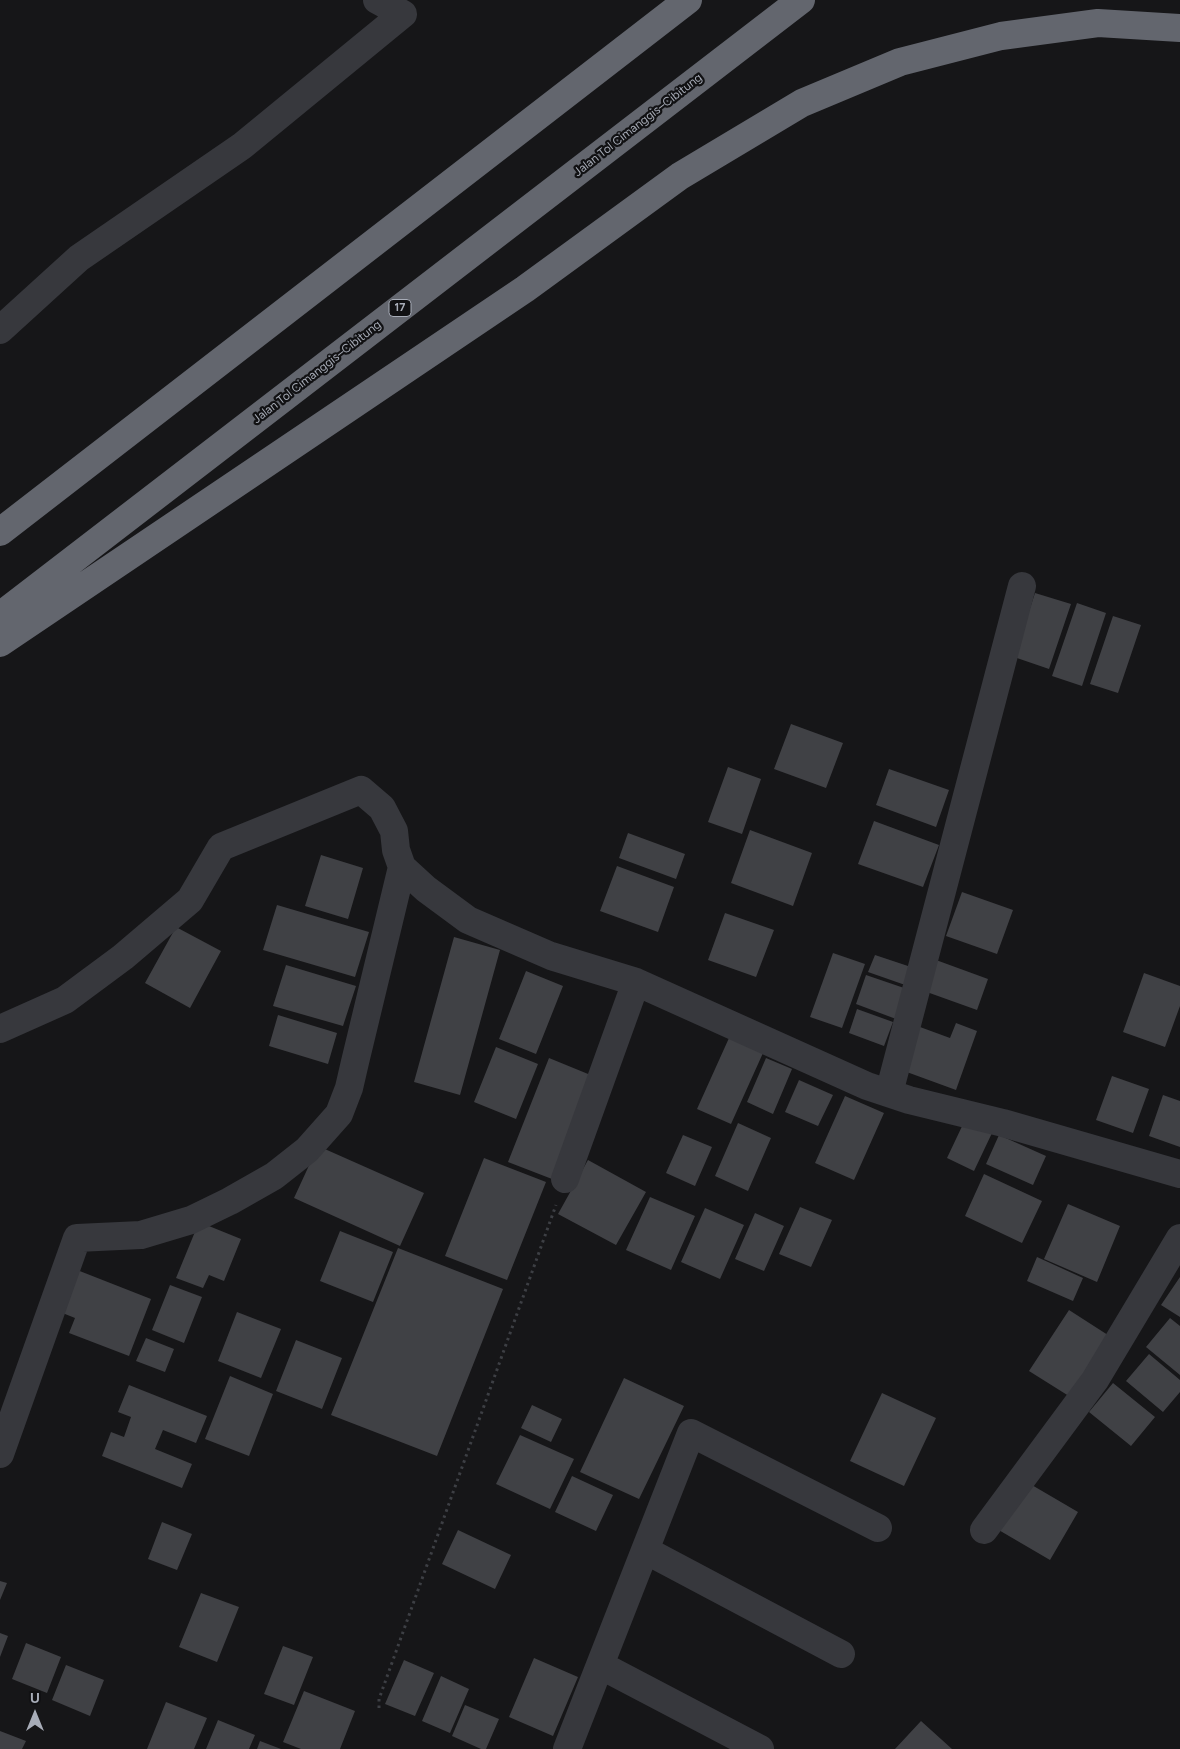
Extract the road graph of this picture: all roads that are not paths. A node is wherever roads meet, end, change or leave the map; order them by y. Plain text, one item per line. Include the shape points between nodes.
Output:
1 (377, 0) edge
2 (688, 0) edge
3 (800, 0) edge
4 (1180, 28) edge
5 (0, 330) edge
6 (0, 532) edge
7 (1022, 586) dead end
8 (0, 616) edge
9 (0, 642) edge
10 (402, 867) junction
11 (636, 982) junction
12 (0, 1029) edge
13 (889, 1093) junction
14 (1180, 1174) edge
15 (565, 1179) road end
16 (1180, 1238) edge
17 (0, 1454) edge
18 (878, 1528) dead end
19 (984, 1530) dead end
20 (645, 1550) junction
21 (841, 1654) dead end
22 (600, 1665) junction
23 (567, 1749) edge
24 (760, 1749) edge

1 - 5 street via 403,14 242,146 79,258
2 - 6 highway
3 - 8 highway, Jalan Tol Cimanggis–Cibitung / 17
4 - 9 highway via 1098,23 1001,36 900,62 802,103 680,176 525,289
7 - 13 street
10 - 11 street via 468,920 551,956
10 - 12 street via 394,831 382,808 361,790 222,847 190,900 123,957 65,1000
10 - 17 street via 349,1088 339,1114 307,1150 274,1176 191,1220 141,1235 77,1238
11 - 13 street
11 - 15 street
13 - 14 street
16 - 19 street via 1095,1380
18 - 20 street via 691,1433
20 - 21 street
20 - 22 street
22 - 23 street
22 - 24 street

